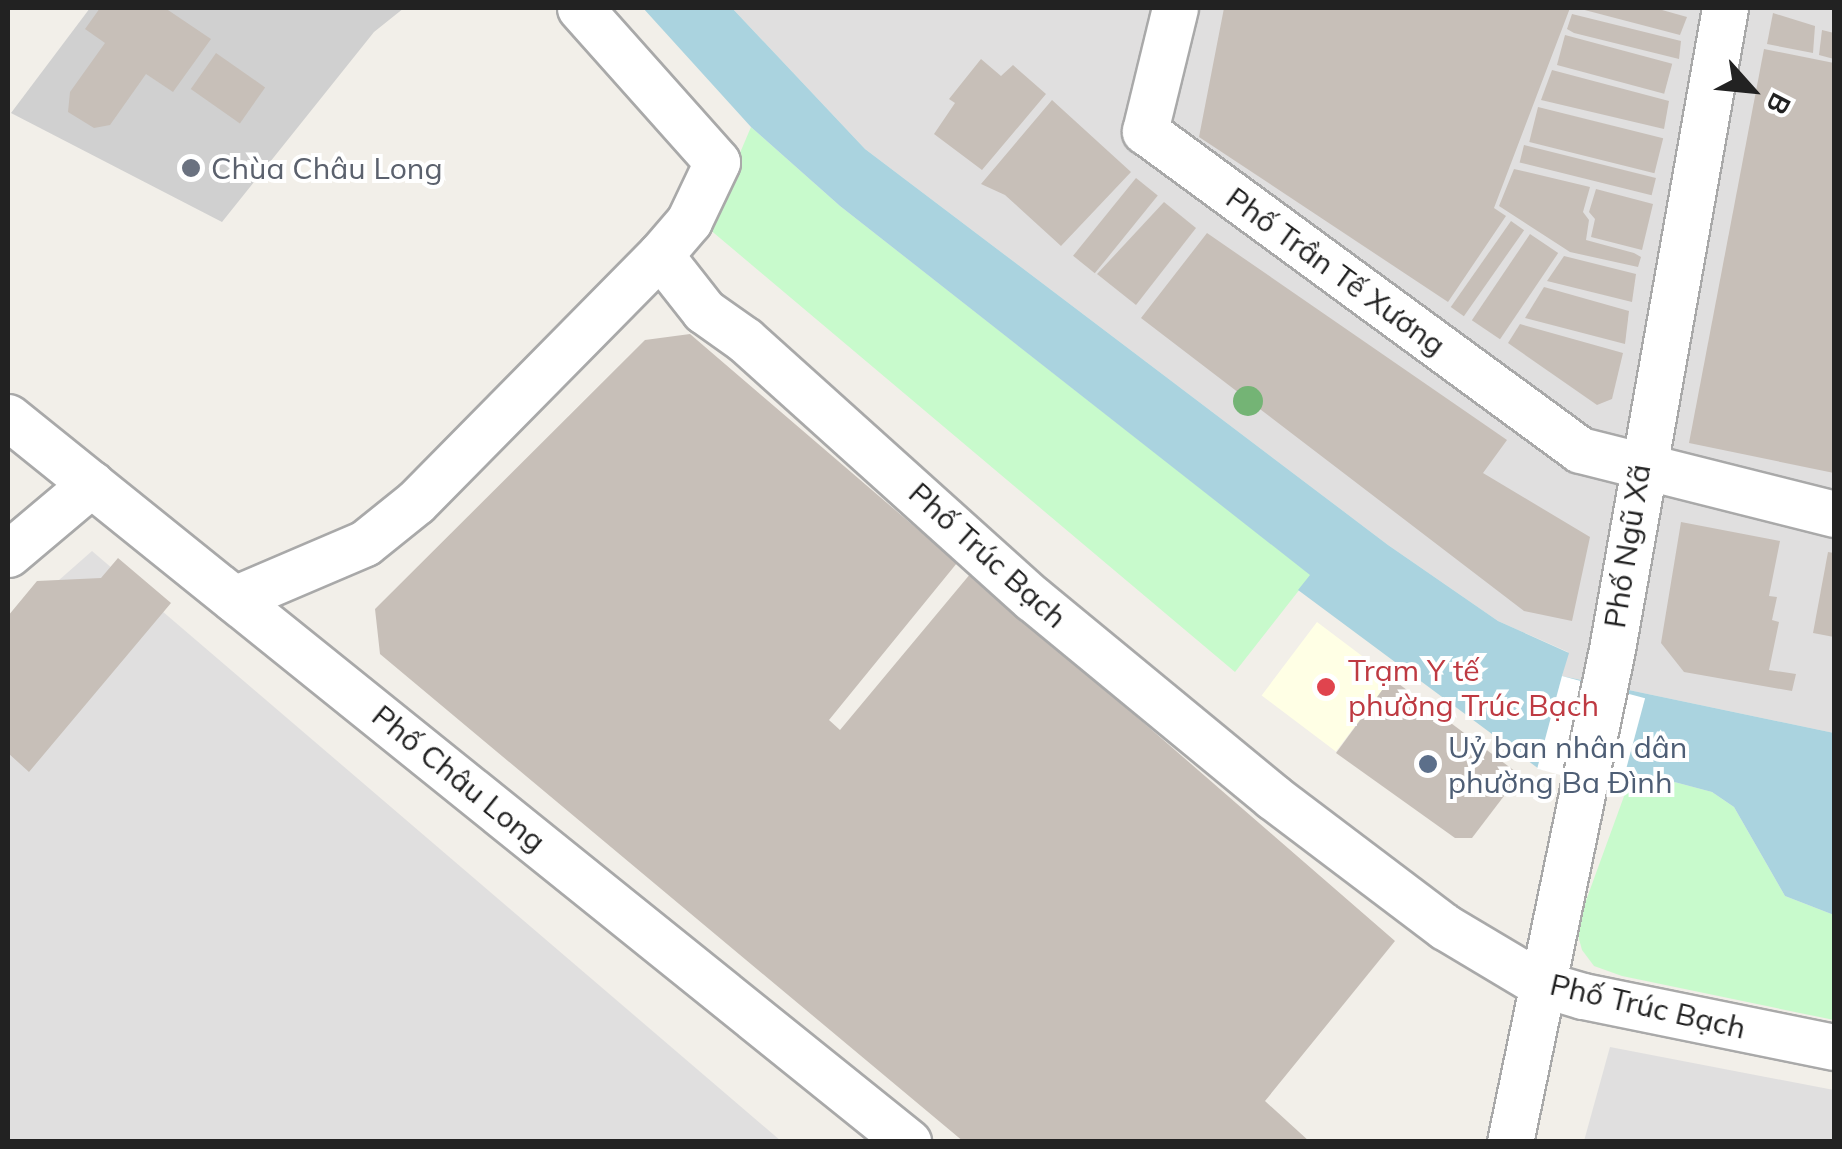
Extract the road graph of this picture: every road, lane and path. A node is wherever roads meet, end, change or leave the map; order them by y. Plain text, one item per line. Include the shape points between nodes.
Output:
1 (580, 8) edge
2 (1175, 8) edge
3 (1725, 8) edge
4 (660, 255) junction
5 (8, 417) edge
6 (1640, 464) junction
7 (90, 484) junction
8 (1834, 514) edge
9 (8, 554) edge
10 (234, 599) junction
11 (1539, 983) junction
12 (1834, 1046) edge
13 (908, 1142) edge
14 (1510, 1142) edge

1 - 4 street via 717,162 689,221
2 - 6 street, Phố Trần Tế Xương via 1145,131 1580,450
3 - 6 street, Phố Ngũ Xã
4 - 10 street via 416,502 365,543
4 - 11 street, Phố Trúc Bạch via 704,311 745,340 1048,612 1320,833 1445,927
5 - 7 street, Phố Châu Long
6 - 8 street
6 - 11 street, Phố Ngũ Xã via 1612,648
7 - 9 street
7 - 10 street, Phố Châu Long
10 - 13 street, Phố Châu Long
11 - 12 street, Phố Trúc Bạch
11 - 14 street, Phố Ngũ Xã

